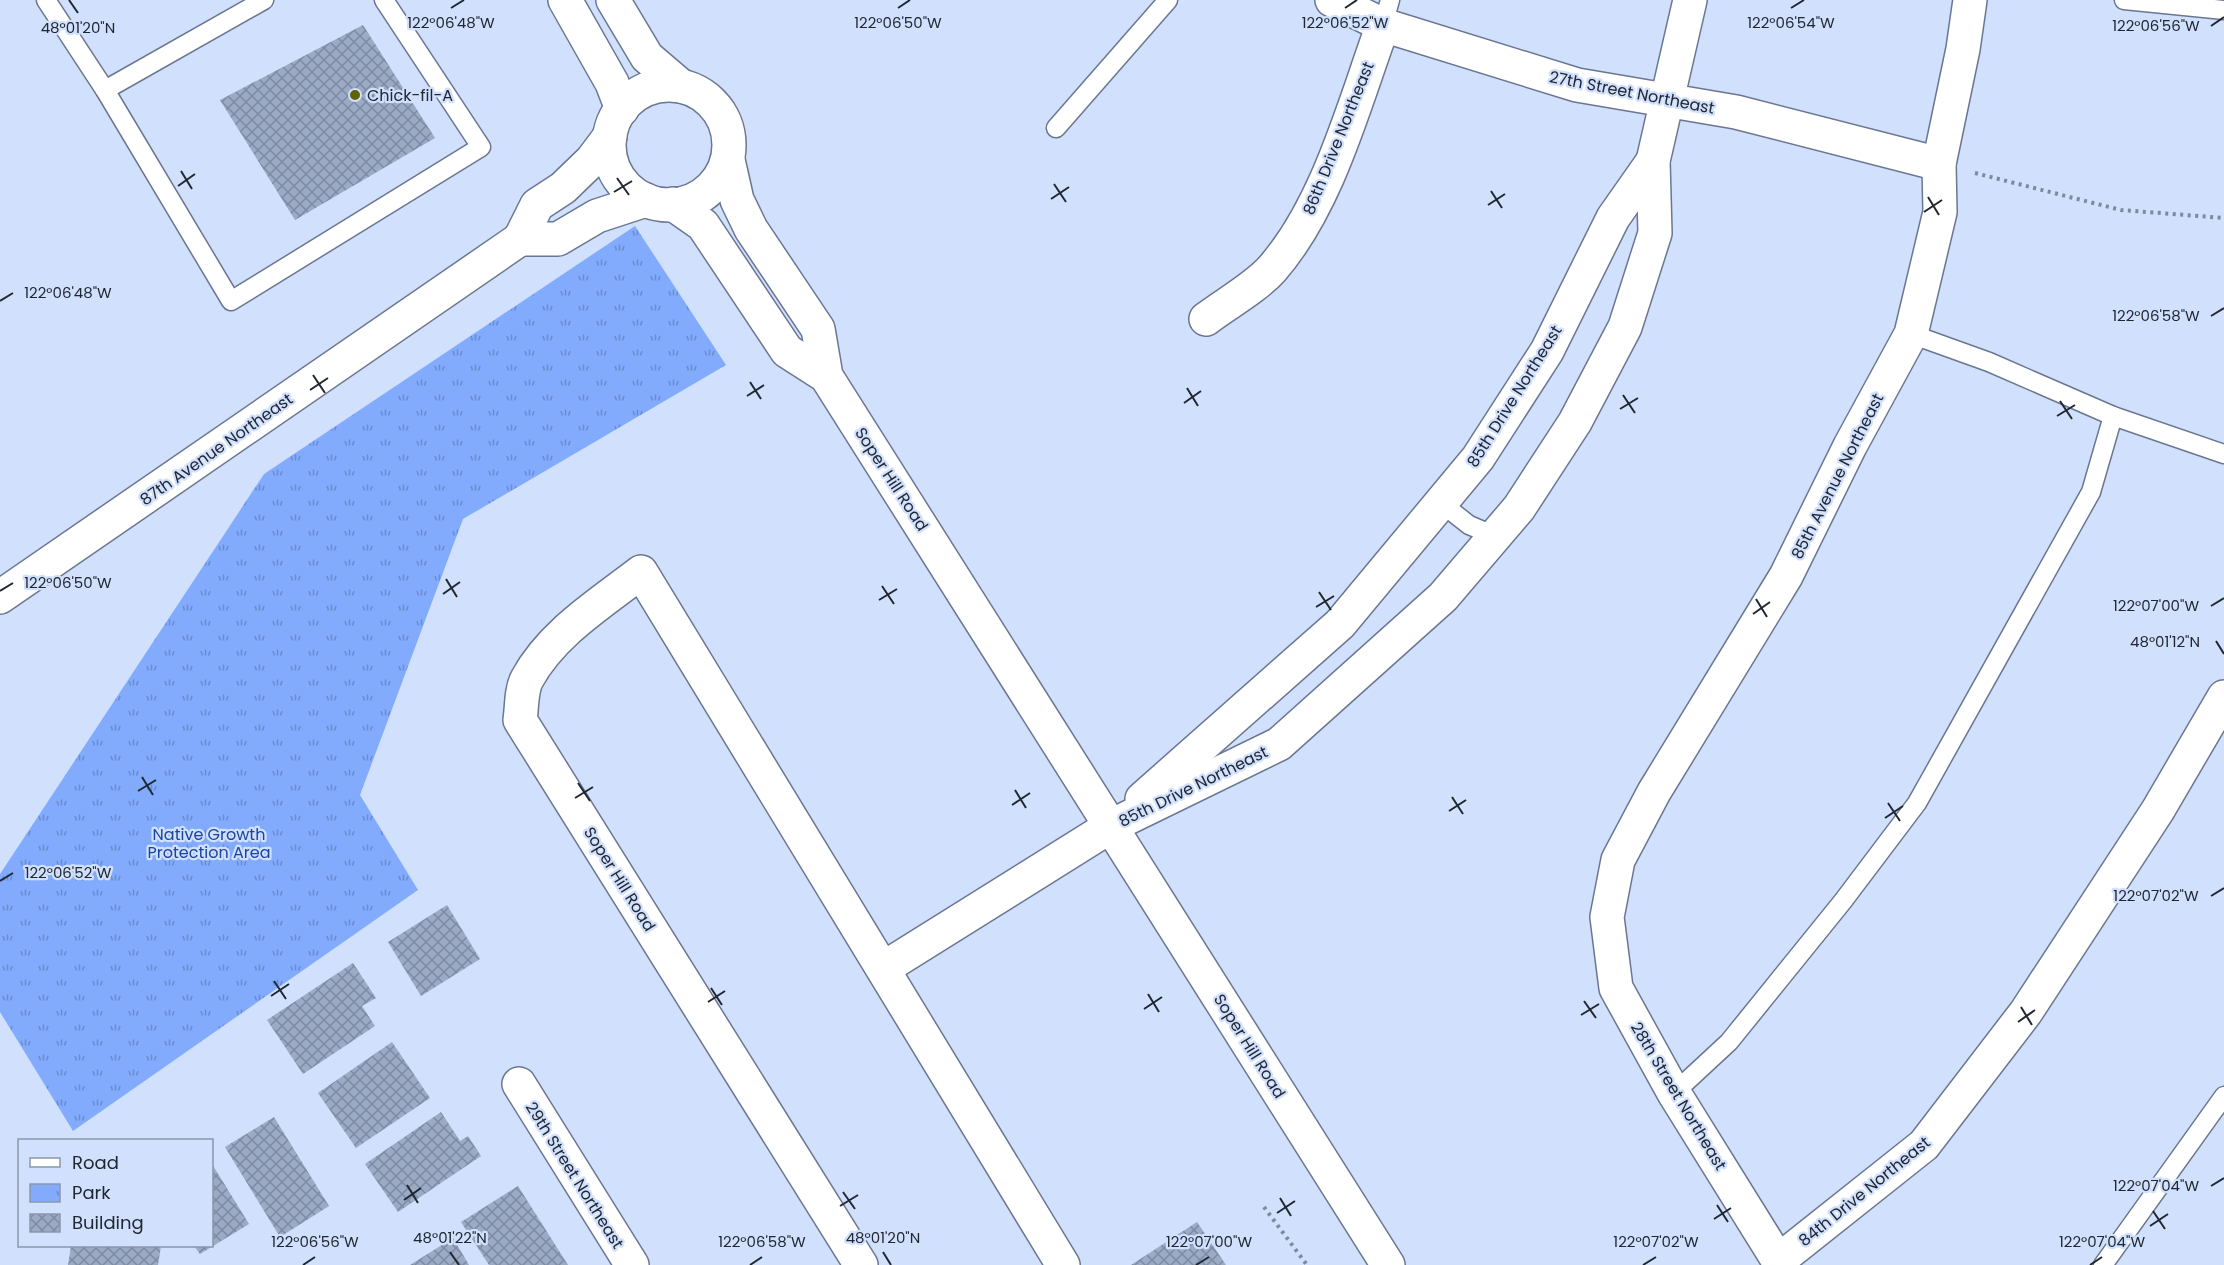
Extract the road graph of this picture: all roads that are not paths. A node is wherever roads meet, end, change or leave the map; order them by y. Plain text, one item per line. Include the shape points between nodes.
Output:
1 (46, 0) edge
2 (264, 0) edge
3 (384, 0) edge
4 (565, 0) edge
5 (613, 0) edge
6 (1168, 0) edge
7 (1332, 0) edge
8 (1690, 0) edge
9 (1970, 0) edge
10 (2124, 0) edge
11 (2224, 10) edge
12 (1386, 12) edge
13 (681, 86) junction
14 (105, 90) junction
15 (1666, 100) junction
16 (616, 122) junction
17 (1056, 128) dead end
18 (728, 160) junction
19 (1653, 161) junction
20 (1939, 164) junction
21 (660, 202) junction
22 (520, 239) junction
23 (1206, 319) dead end
24 (1911, 334) junction
25 (826, 376) junction
26 (2113, 416) junction
27 (2224, 454) edge
28 (1441, 503) junction
29 (1495, 536) junction
30 (0, 597) edge
31 (2224, 697) edge
32 (1112, 826) junction
33 (1606, 917) joint
34 (884, 968) junction
35 (519, 1084) dead end
36 (1674, 1093) junction
37 (2224, 1096) edge
38 (1779, 1263) edge
39 (632, 1265) edge
40 (861, 1265) edge
41 (1063, 1265) edge
42 (1388, 1265) edge
43 (2103, 1265) edge

1 - 14 lane
2 - 14 lane
3 - 14 lane via 481,147 231,301
4 - 16 street via 612,83
5 - 13 street via 647,57
6 - 17 lane
7 - 12 street, 27th Street Northeast
8 - 15 street, 85th Drive Northeast
9 - 20 street, 85th Avenue Northeast
10 - 11 lane
12 - 15 street, 27th Street Northeast via 1577,85
12 - 23 street, 86th Drive Northeast via 1310,213 1271,270
13 - 16 street via 662,85 643,91
13 - 18 street via 714,104 729,140
15 - 19 street, 85th Drive Northeast
15 - 20 street, 27th Street Northeast via 1782,123
16 - 21 street via 610,155 616,173 629,189
16 - 22 street via 592,160 563,188 537,205
18 - 21 street via 719,179 705,194 687,203
18 - 25 street via 737,200 751,229 818,329
19 - 28 street, 85th Drive Northeast via 1613,218 1547,351 1478,458
19 - 29 street, 85th Drive Northeast via 1655,234 1625,327 1575,422 1519,508
20 - 24 street, 85th Avenue Northeast via 1940,212
21 - 22 street via 597,216 558,239
21 - 25 street via 703,225 786,351
22 - 30 street, 87th Avenue Northeast
24 - 26 lane via 1989,362
24 - 33 street, 85th Avenue Northeast via 1786,576 1654,792 1618,860
25 - 32 street, Soper Hill Road
26 - 27 lane
26 - 36 lane via 2091,492 1917,803 1729,1042
28 - 29 lane via 1469,525
28 - 32 street, 85th Drive Northeast via 1340,624
29 - 32 street, 85th Drive Northeast via 1443,597 1279,744
31 - 38 street, 84th Drive Northeast via 2158,810 2026,1012 1924,1145
32 - 34 street
32 - 42 street, Soper Hill Road
33 - 36 street, 28th Street Northeast via 1616,988
34 - 40 street, Soper Hill Road via 641,572 548,648 526,681 520,720
34 - 41 street, Soper Hill Road
35 - 39 street, 29th Street Northeast
36 - 38 street, 28th Street Northeast
37 - 43 lane

